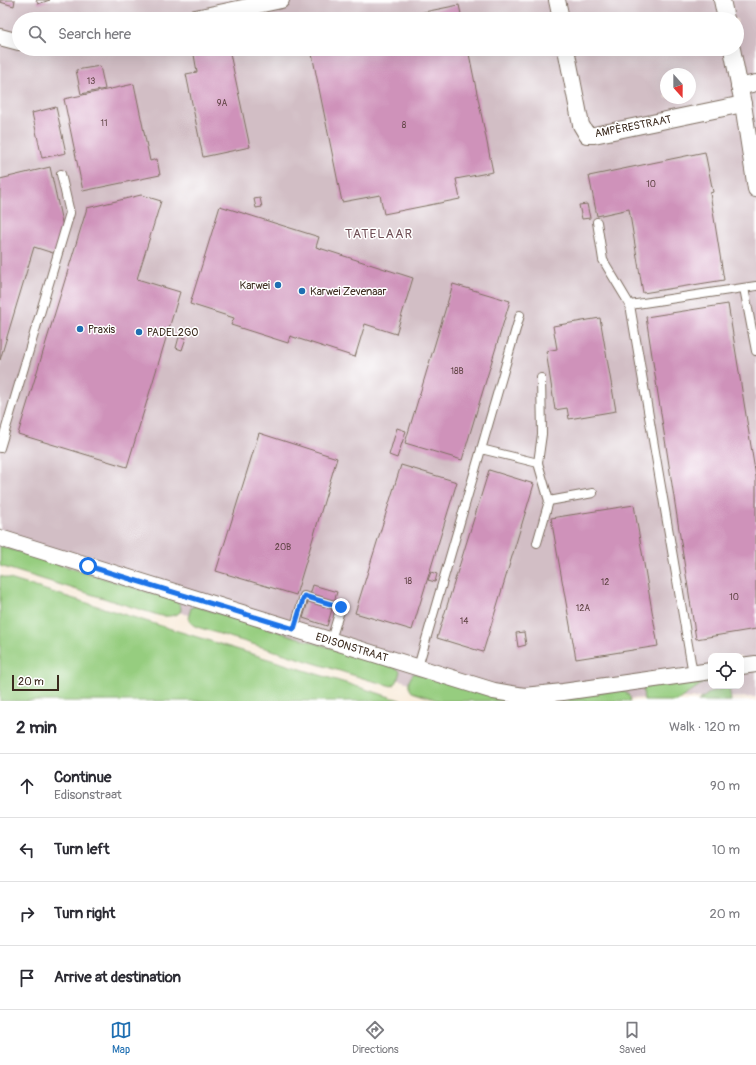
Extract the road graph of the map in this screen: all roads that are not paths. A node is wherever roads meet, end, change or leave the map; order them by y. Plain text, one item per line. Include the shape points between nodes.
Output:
1 (280, 0) edge
2 (557, 0) edge
3 (722, 0) edge
4 (224, 12) edge
5 (559, 12) edge
6 (725, 12) edge
7 (0, 37) edge
8 (12, 40) edge
9 (567, 56) edge
10 (733, 56) edge
11 (756, 83) edge
12 (739, 87) junction
13 (743, 104) junction
14 (60, 174) dead end
15 (756, 188) edge
16 (597, 222) dead end
17 (756, 286) edge
18 (744, 288) junction
19 (630, 305) junction
20 (520, 315) dead end
21 (756, 351) edge
22 (541, 378) dead end
23 (0, 448) edge
24 (481, 449) junction
25 (538, 463) junction
26 (593, 493) dead end
27 (549, 501) junction
28 (0, 538) edge
29 (537, 543) dead end
30 (294, 629) junction
31 (331, 640) junction
32 (756, 664) edge
33 (744, 666) edge
34 (418, 667) junction
35 (708, 671) edge
36 (692, 674) junction

1 - 4 street
2 - 5 street
3 - 6 street
7 - 8 street
9 - 13 street, AMPÈRESTRAAT via 581,125 587,135
10 - 12 street
11 - 12 street
12 - 13 street
13 - 15 street
14 - 23 lane via 70,213
16 - 19 lane via 604,260
17 - 18 lane
18 - 19 lane
18 - 21 lane
19 - 36 lane
20 - 24 lane
22 - 25 lane via 542,434
24 - 25 lane
24 - 34 lane
25 - 27 lane
26 - 27 lane
27 - 29 lane
28 - 30 street, EDISONSTRAAT
30 - 31 street, EDISONSTRAAT
30 - 31 lane via 304,596 341,607
31 - 34 street, EDISONSTRAAT
32 - 33 street
34 - 36 street, EDISONSTRAAT via 494,691 524,696
35 - 36 street, EDISONSTRAAT

